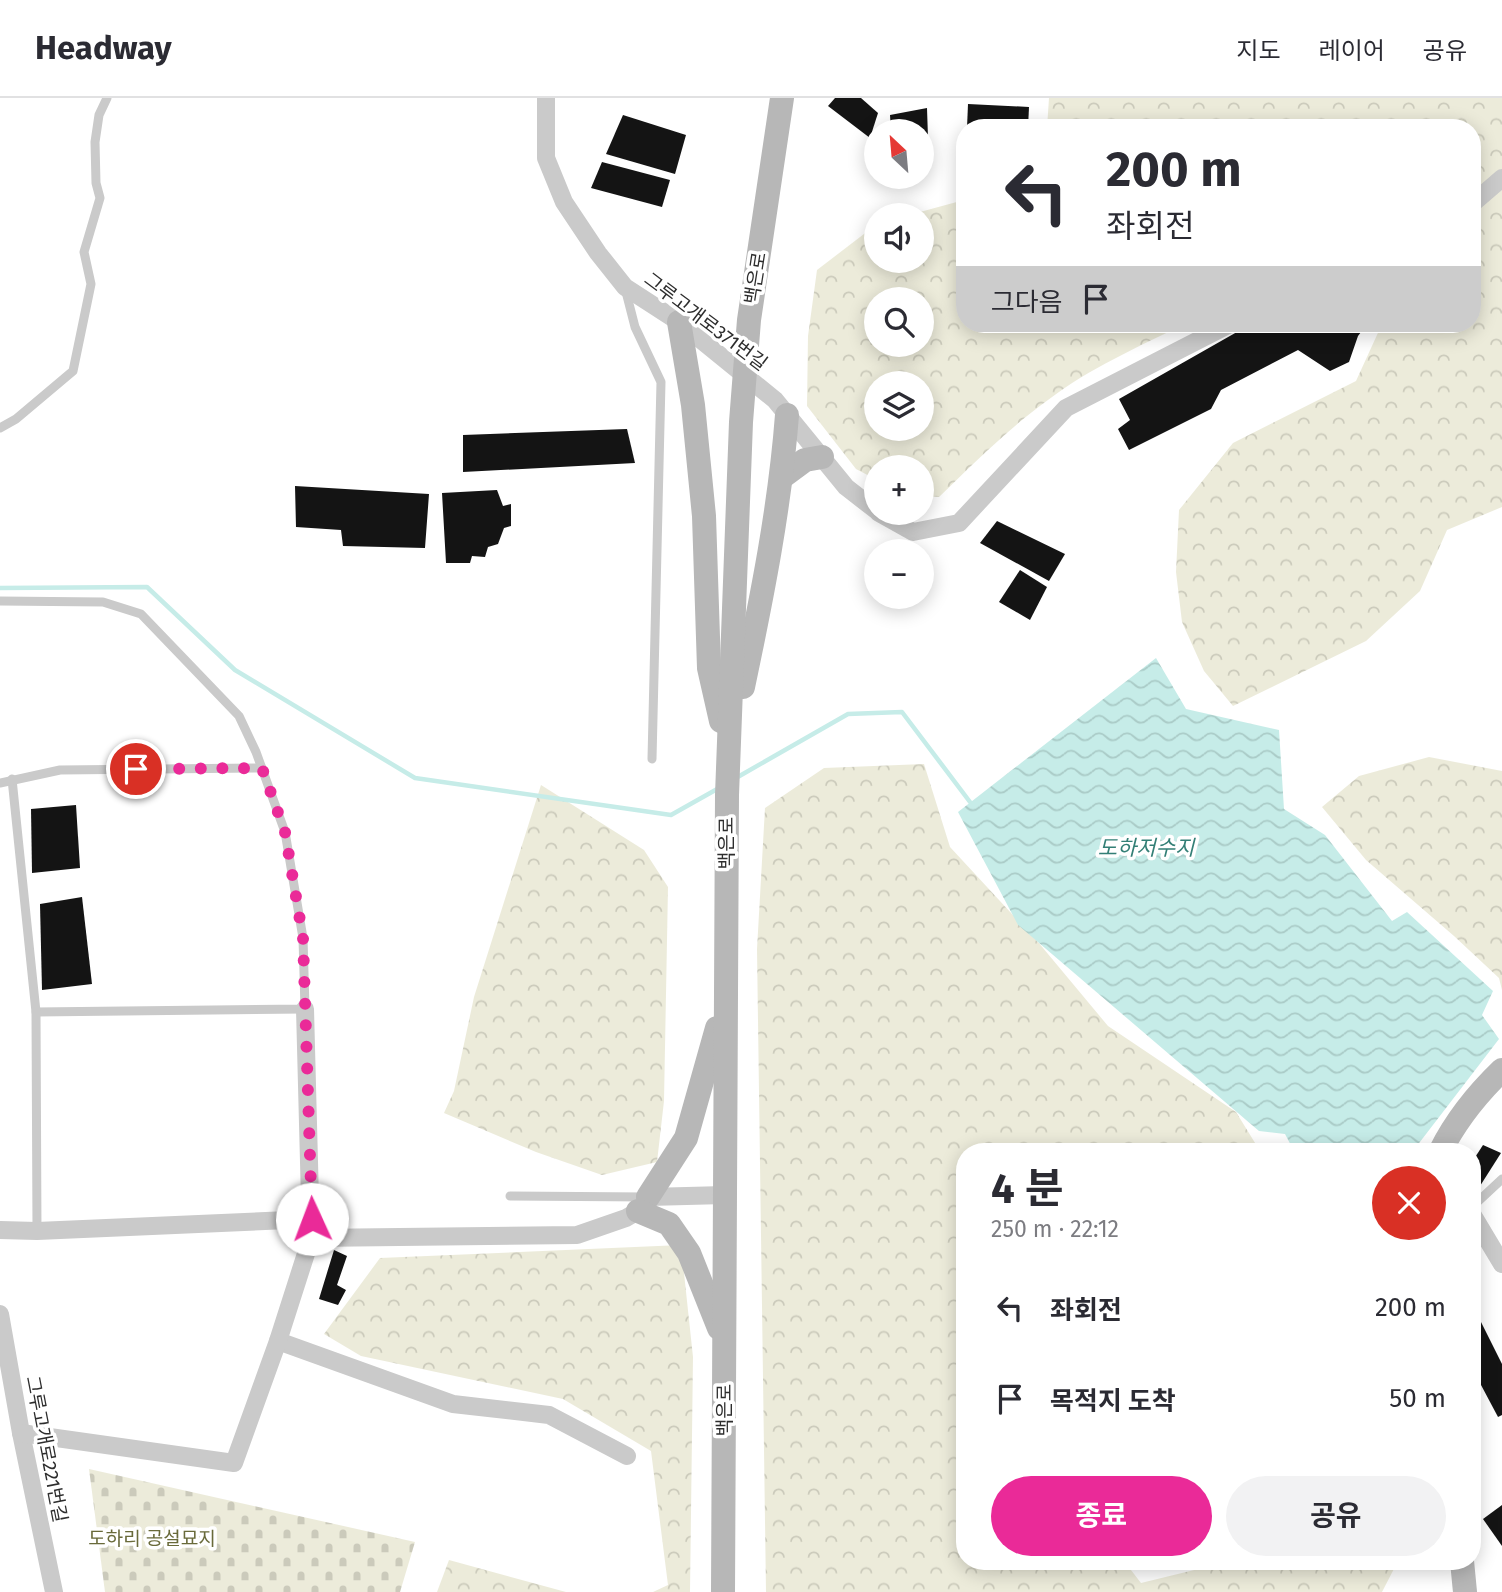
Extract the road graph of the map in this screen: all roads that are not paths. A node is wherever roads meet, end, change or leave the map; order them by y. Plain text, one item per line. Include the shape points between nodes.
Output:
1 (107, 98) edge
2 (546, 98) edge
3 (782, 98) edge
4 (1502, 178) edge
5 (1481, 196) edge
6 (625, 286) junction
7 (680, 322) junction
8 (1212, 333) edge
9 (787, 415) junction
10 (0, 428) edge
11 (822, 457) junction
12 (782, 477) junction
13 (864, 501) edge
14 (901, 525) edge
15 (0, 601) edge
16 (652, 759) dead end
17 (728, 763) junction
18 (262, 768) junction
19 (12, 779) junction
20 (0, 783) edge
21 (726, 997) junction
22 (305, 1009) junction
23 (36, 1012) junction
24 (1502, 1070) edge
25 (1444, 1143) edge
26 (1502, 1179) edge
27 (725, 1195) junction
28 (510, 1196) dead end
29 (1481, 1199) edge
30 (643, 1204) junction
31 (312, 1219) junction
32 (1481, 1229) edge
33 (0, 1230) edge
34 (37, 1231) junction
35 (311, 1238) junction
36 (1502, 1264) edge
37 (0, 1314) edge
38 (278, 1341) junction
39 (724, 1341) junction
40 (21, 1433) junction
41 (627, 1456) dead end
42 (1463, 1570) edge
43 (54, 1592) edge
44 (723, 1592) edge
45 (1465, 1592) edge

1 - 10 lane via 95,142 100,198 84,252 91,284 73,371
2 - 6 street, 그루고개로371번길 via 547,158 564,202
3 - 17 main road, 백은로 via 749,320
4 - 5 street
6 - 7 street, 그루고개로371번길
6 - 16 lane via 635,327 661,382
7 - 9 street, 그루고개로371번길
7 - 17 main road via 704,516 709,668
8 - 14 street, 그루고개로371번길 via 1066,408 959,523 913,532
9 - 11 street, 그루고개로371번길
9 - 12 main road
11 - 12 main road via 805,460
11 - 13 street, 그루고개로371번길
12 - 17 main road
15 - 18 lane via 103,602 141,614 239,716
17 - 21 main road, 백은로
18 - 19 lane via 60,770
18 - 22 lane via 285,832 303,938
19 - 20 lane
19 - 23 lane
21 - 27 main road, 백은로
21 - 30 main road via 686,1138
22 - 23 lane
22 - 31 street
23 - 34 lane
24 - 25 main road via 1479,1091
26 - 29 lane
27 - 30 street
27 - 39 main road, 백은로
28 - 30 lane
30 - 35 street via 626,1218 577,1235
30 - 39 main road via 668,1224 689,1253
31 - 34 street
31 - 35 street
32 - 36 street
33 - 34 street
35 - 38 street
37 - 40 street, 그루고개로221번길
38 - 40 street via 234,1463
38 - 41 street via 453,1404 549,1415
39 - 44 main road, 백은로
40 - 43 street, 그루고개로221번길
42 - 45 main road

